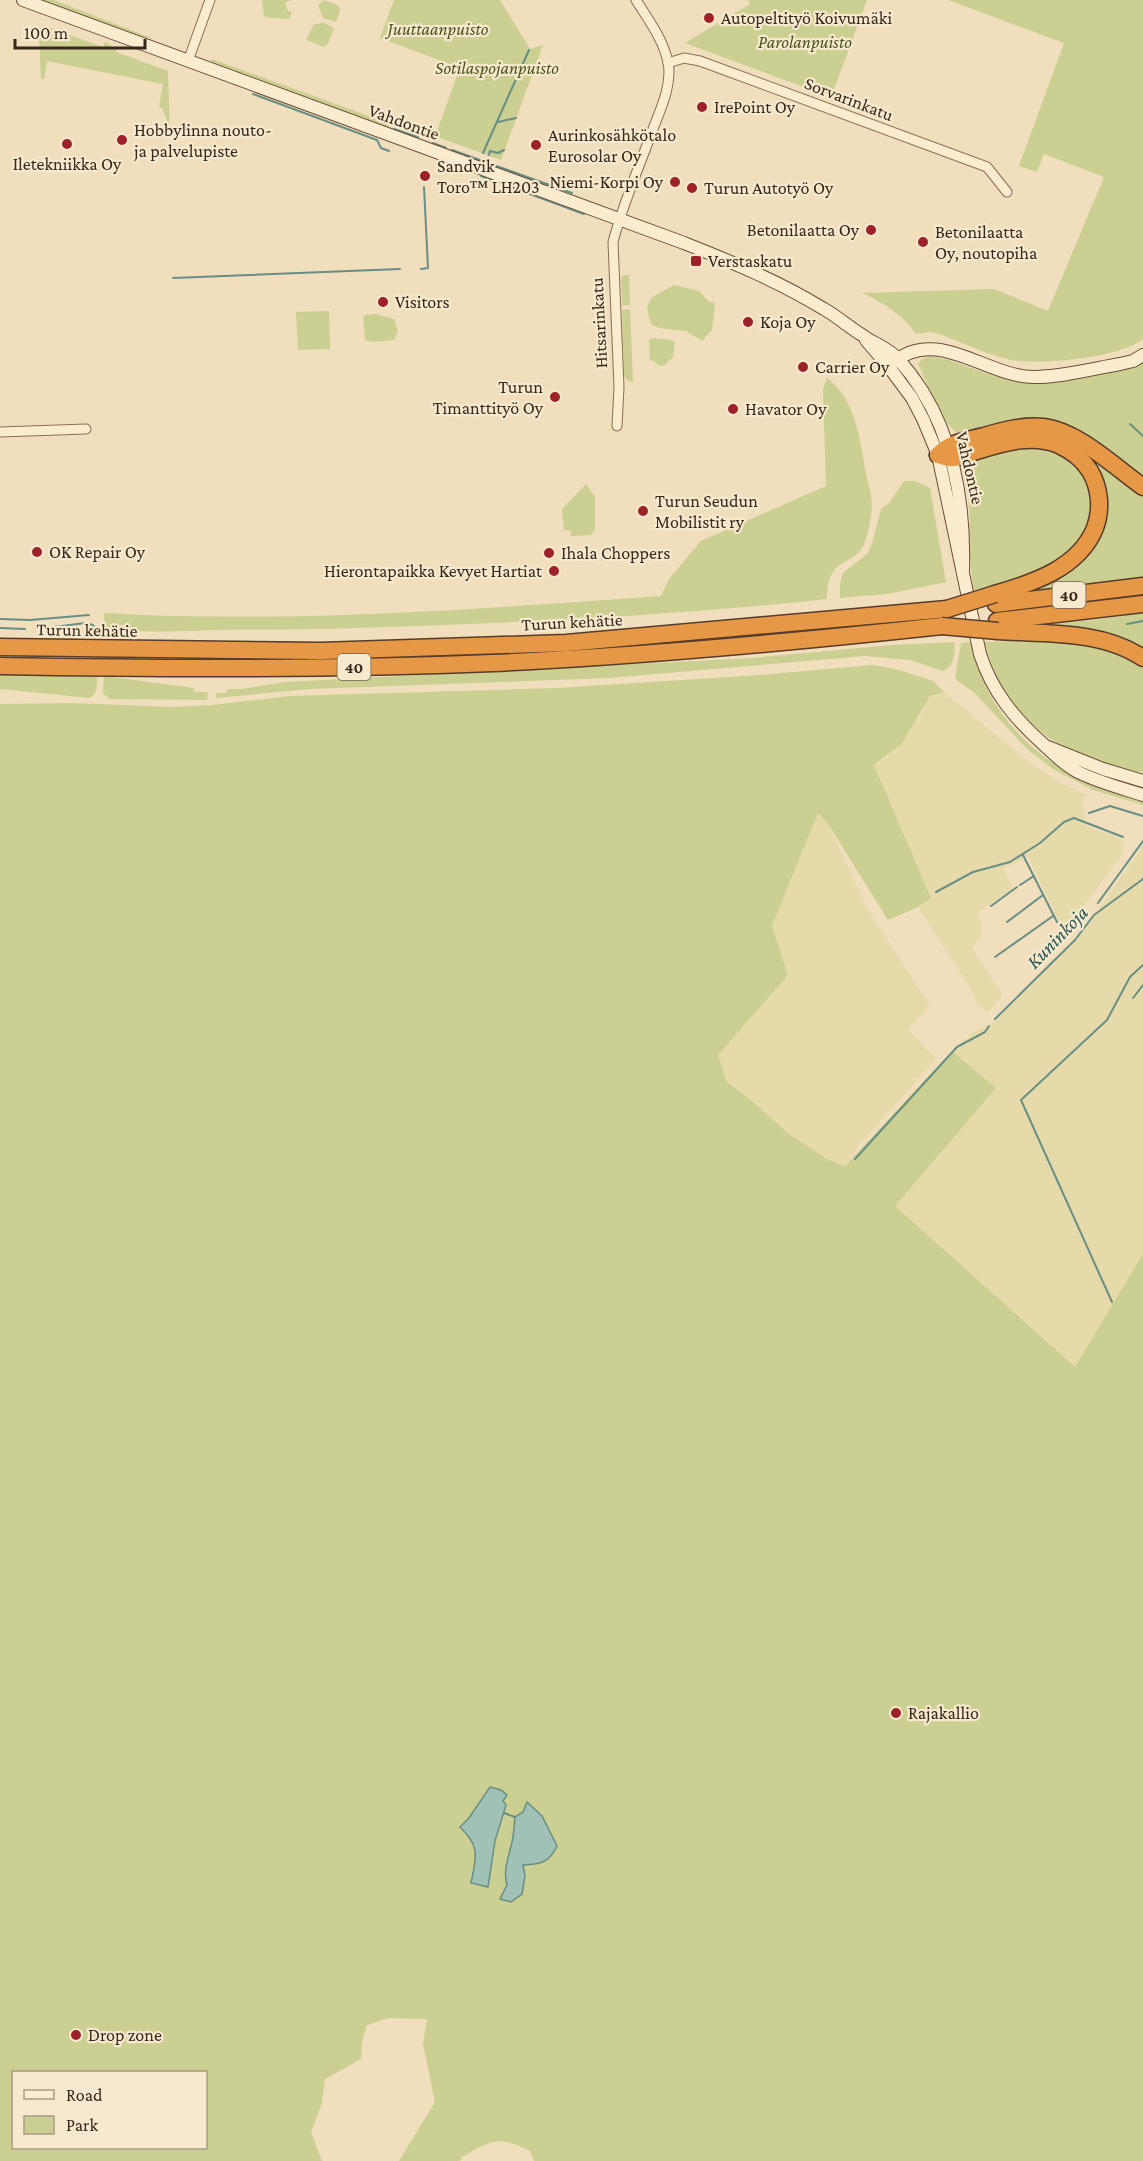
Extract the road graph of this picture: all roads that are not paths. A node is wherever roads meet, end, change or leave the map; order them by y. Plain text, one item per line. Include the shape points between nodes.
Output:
1 (23, 0) edge
2 (210, 0) edge
3 (636, 0) edge
4 (188, 61) junction
5 (668, 63) junction
6 (1007, 192) dead end
7 (620, 219) junction
8 (1143, 355) edge
9 (894, 363) junction
10 (617, 426) dead end
11 (86, 429) dead end
12 (0, 432) edge
13 (946, 453) junction
14 (1143, 488) edge
15 (1143, 586) edge
16 (1143, 604) edge
17 (996, 613) junction
18 (0, 647) edge
19 (1143, 658) edge
20 (0, 666) edge
21 (1044, 745) junction
22 (1143, 781) edge
23 (1143, 795) edge

1 - 4 street, Vahdontie
2 - 4 street
3 - 5 street via 657,34
4 - 7 street, Vahdontie
5 - 6 street, Sorvarinkatu via 684,58 700,61 987,167
5 - 7 street via 666,91
7 - 9 street, Vahdontie via 782,286 881,345
7 - 10 street, Hitsarinkatu via 612,252 619,387
8 - 9 street via 1120,364 1034,377 1002,372 938,349 914,351
9 - 13 street, Vahdontie via 912,377 936,415
11 - 12 street
13 - 14 highway via 1016,428 1046,427 1077,440
13 - 17 highway via 1016,441 1053,442 1078,456 1096,485 1100,505 1096,526 1085,547
13 - 21 street, Vahdontie via 944,478 977,643 990,680 1017,720
15 - 17 highway, 40
16 - 17 highway, 40
17 - 18 highway, Turun kehätie / 40, bridge via 940,610 555,643 321,651
17 - 19 highway via 1057,634 1105,641
17 - 20 highway, Turun kehätie / 40, bridge via 938,627 492,663 308,668
21 - 22 street, Vahdontie
21 - 23 street, Vahdontie via 1078,772

